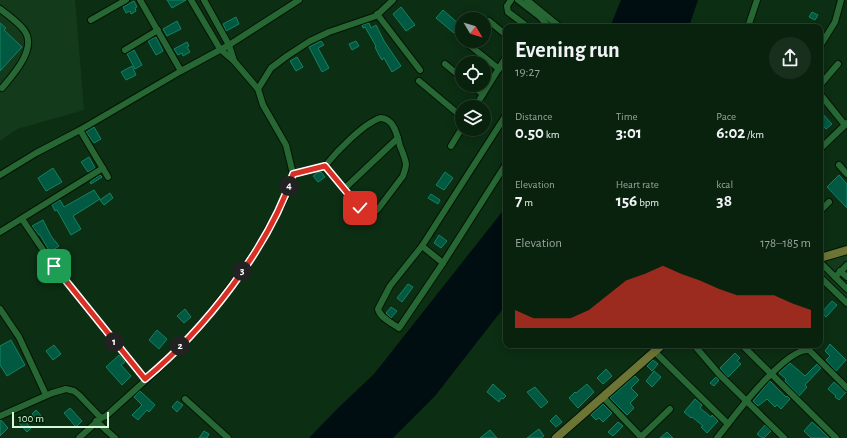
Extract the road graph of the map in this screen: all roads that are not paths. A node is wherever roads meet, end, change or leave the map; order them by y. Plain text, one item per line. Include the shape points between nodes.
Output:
1 (126, 0) edge
2 (140, 0) edge
3 (191, 0) edge
4 (204, 0) edge
5 (299, 0) edge
6 (393, 0) edge
7 (511, 0) edge
8 (518, 0) edge
9 (527, 0) edge
10 (757, 0) edge
11 (841, 0) edge
12 (0, 9) edge
13 (377, 14) junction
14 (91, 20) dead end
15 (491, 23) edge
16 (524, 24) edge
17 (546, 24) edge
18 (556, 24) edge
19 (749, 24) edge
20 (158, 30) junction
21 (503, 33) edge
22 (823, 41) edge
23 (229, 45) junction
24 (473, 48) edge
25 (220, 49) junction
26 (125, 50) dead end
27 (234, 61) junction
28 (503, 62) edge
29 (445, 64) dead end
30 (838, 64) dead end
31 (499, 69) junction
32 (420, 70) dead end
33 (181, 71) junction
34 (455, 72) edge
35 (419, 81) dead end
36 (823, 82) edge
37 (2, 88) dead end
38 (258, 89) junction
39 (480, 92) edge
40 (483, 94) junction
41 (823, 97) edge
42 (479, 100) edge
43 (455, 111) edge
44 (503, 121) edge
45 (846, 124) edge
46 (80, 130) junction
47 (457, 136) edge
48 (398, 138) junction
49 (451, 146) dead end
50 (823, 146) edge
51 (839, 165) dead end
52 (325, 166) junction
53 (103, 168) junction
54 (503, 169) edge
55 (293, 174) junction
56 (847, 174) edge
57 (0, 175) edge
58 (108, 177) dead end
59 (344, 188) junction
60 (829, 202) dead end
61 (823, 208) edge
62 (22, 219) junction
63 (0, 232) edge
64 (422, 246) junction
65 (847, 250) edge
66 (823, 257) edge
67 (443, 263) junction
68 (823, 265) edge
69 (847, 265) edge
70 (840, 271) junction
71 (835, 277) junction
72 (847, 277) edge
73 (823, 280) edge
74 (847, 289) edge
75 (847, 303) edge
76 (0, 308) edge
77 (658, 348) edge
78 (697, 348) edge
79 (745, 348) edge
80 (654, 351) junction
81 (771, 374) junction
82 (145, 379) junction
83 (847, 388) edge
84 (46, 396) junction
85 (603, 397) junction
86 (185, 399) dead end
87 (746, 401) junction
88 (670, 409) dead end
89 (0, 416) edge
90 (98, 419) junction
91 (728, 424) junction
92 (79, 438) edge
93 (115, 438) edge
94 (228, 438) edge
95 (556, 438) edge
96 (641, 438) edge
97 (717, 438) edge
98 (784, 438) edge
99 (836, 438) edge

1 - 14 street
2 - 20 street
3 - 25 street
4 - 23 street
5 - 23 street
6 - 13 street
7 - 16 street via 507,6 508,12
8 - 17 street
9 - 18 street
10 - 19 street
11 - 22 street via 835,22
12 - 37 street via 25,30 28,40 28,50
13 - 32 street
13 - 38 street via 310,41 271,68
15 - 21 street
20 - 26 street
20 - 33 street
23 - 25 street
23 - 27 street
24 - 31 street
25 - 27 street
25 - 33 street
27 - 38 street
28 - 31 street
29 - 34 street
30 - 36 street
31 - 40 street
33 - 46 street
35 - 43 street
38 - 55 street via 263,105 286,145
39 - 40 street
40 - 42 street
41 - 45 street
44 - 64 street
45 - 50 street
46 - 53 street
46 - 57 street via 36,152
47 - 49 street
48 - 52 street via 390,121 385,118 374,120 338,151
48 - 59 street
48 - 59 street via 406,162 405,170 378,209 369,214 364,212
51 - 56 street
52 - 55 street
52 - 59 street
53 - 58 street
53 - 62 street
54 - 67 street
55 - 82 street via 286,196 260,244 238,277 201,325
60 - 61 street
62 - 63 street
62 - 82 street via 54,266
64 - 67 street
64 - 67 street via 381,301 378,309 382,316 400,328
65 - 66 main road
68 - 71 street
69 - 70 street
70 - 71 street
70 - 72 street
71 - 74 street
73 - 75 street
76 - 84 street via 19,337
77 - 80 main road
78 - 87 street
79 - 81 street
80 - 85 main road
80 - 91 street
81 - 83 street via 804,349 809,350
81 - 87 street
81 - 99 street
82 - 90 street via 111,413
84 - 89 street
84 - 90 street via 63,390 74,392
85 - 95 main road
85 - 96 street
86 - 94 street
87 - 91 street
87 - 98 street
88 - 96 street
90 - 92 street
90 - 93 street
91 - 97 street

